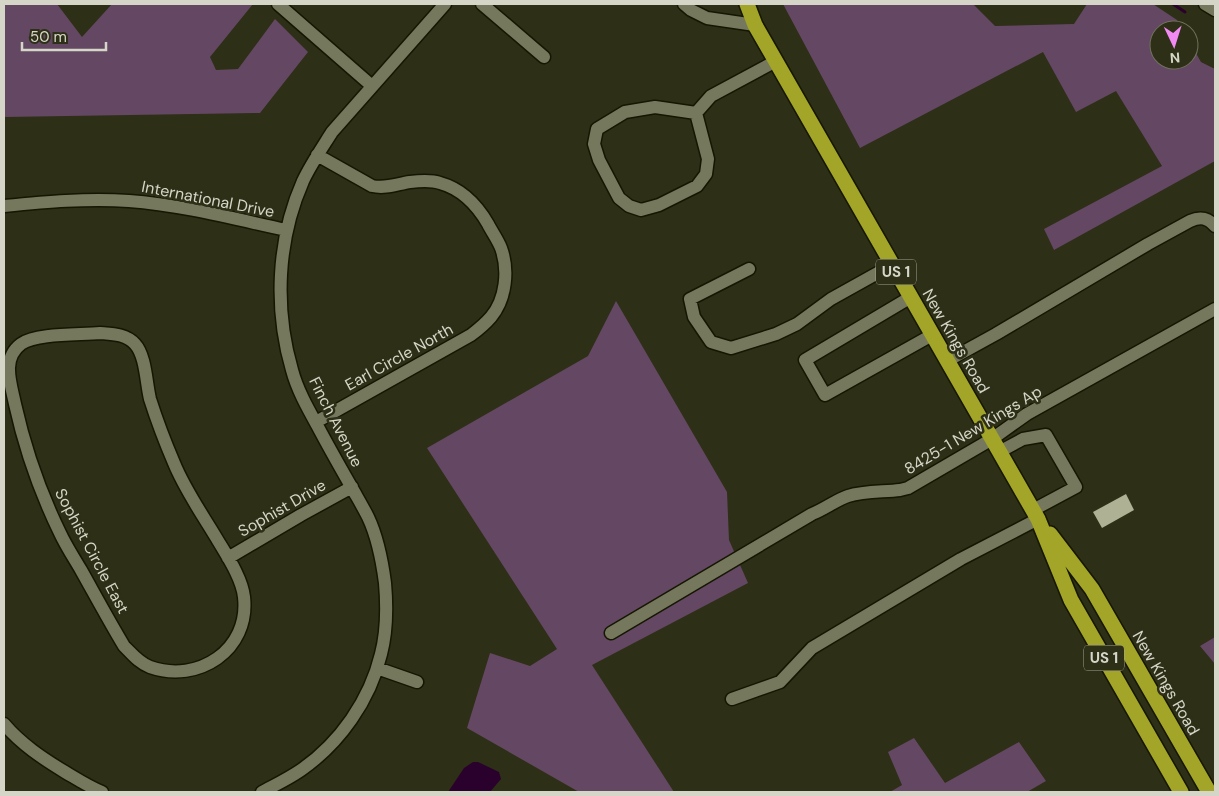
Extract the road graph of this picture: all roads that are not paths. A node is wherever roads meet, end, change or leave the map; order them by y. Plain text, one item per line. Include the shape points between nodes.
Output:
1 (278, 4) edge
2 (445, 4) edge
3 (482, 4) edge
4 (684, 4) edge
5 (737, 4) edge
6 (747, 4) edge
7 (1205, 4) edge
8 (1215, 10) edge
9 (755, 25) junction
10 (544, 57) dead end
11 (776, 61) junction
12 (372, 86) junction
13 (696, 113) junction
14 (317, 156) junction
15 (4, 206) edge
16 (1215, 226) edge
17 (286, 230) junction
18 (892, 265) junction
19 (749, 269) dead end
20 (911, 297) junction
21 (1215, 309) edge
22 (932, 335) junction
23 (947, 361) junction
24 (316, 422) junction
25 (996, 446) junction
26 (352, 487) junction
27 (1035, 515) junction
28 (228, 558) junction
29 (611, 633) dead end
30 (377, 668) junction
31 (417, 682) dead end
32 (732, 699) dead end
33 (4, 724) edge
34 (102, 792) edge
35 (262, 792) edge
36 (1181, 792) edge
37 (1209, 792) edge

1 - 12 street
2 - 12 street, Finch Avenue
3 - 10 street
4 - 9 street via 707,18
5 - 9 highway, New Kings Road / US 1
6 - 9 highway, New Kings Road / US 1
7 - 8 street
9 - 11 highway, New Kings Road / US 1
11 - 13 street via 711,96
11 - 18 highway, New Kings Road / US 1
12 - 14 street, Finch Avenue via 332,132
13 - 13 street via 708,159 706,174 697,186 659,205 641,210 629,206 620,198 599,160 594,144 597,129 625,112 655,107
14 - 17 street, Finch Avenue via 303,181
14 - 24 street, Earl Circle North via 372,186 381,188 423,181 457,190 484,216 501,248 505,266 501,300 482,327
15 - 17 street, International Drive via 54,201 129,201 173,206
16 - 23 street via 1204,218 1190,221
17 - 24 street, Finch Avenue via 281,268 282,320 292,372
18 - 19 street via 776,334 731,348 711,342 694,317 690,299
18 - 20 highway, New Kings Road / US 1
20 - 22 highway, New Kings Road / US 1
20 - 22 street via 805,360 825,395
21 - 25 street, 8425-1 New Kings Ap via 1028,414
22 - 23 highway, New Kings Road / US 1
23 - 25 highway, New Kings Road / US 1
24 - 26 street, Finch Avenue
25 - 27 highway, New Kings Road / US 1
25 - 27 street via 1046,435 1076,487
25 - 29 street, 8425-1 New Kings Ap via 908,488 842,499
26 - 28 street, Sophist Drive
26 - 30 street, Finch Avenue via 368,517 383,567 386,617
27 - 32 street via 812,648 780,682
27 - 36 highway, New Kings Road / US 1 via 1071,600
27 - 37 highway, New Kings Road / US 1 via 1092,589
28 - 28 street, Sophist Circle East via 175,467 150,398 140,351 135,344 114,334 100,333 52,336 21,344 9,362 8,374 33,468 60,534 124,646 138,660 150,667 185,672 200,668 225,653 235,641 244,612 241,585
30 - 31 street
30 - 35 street, Finch Avenue via 360,705 336,739 302,769
33 - 34 street via 41,758

